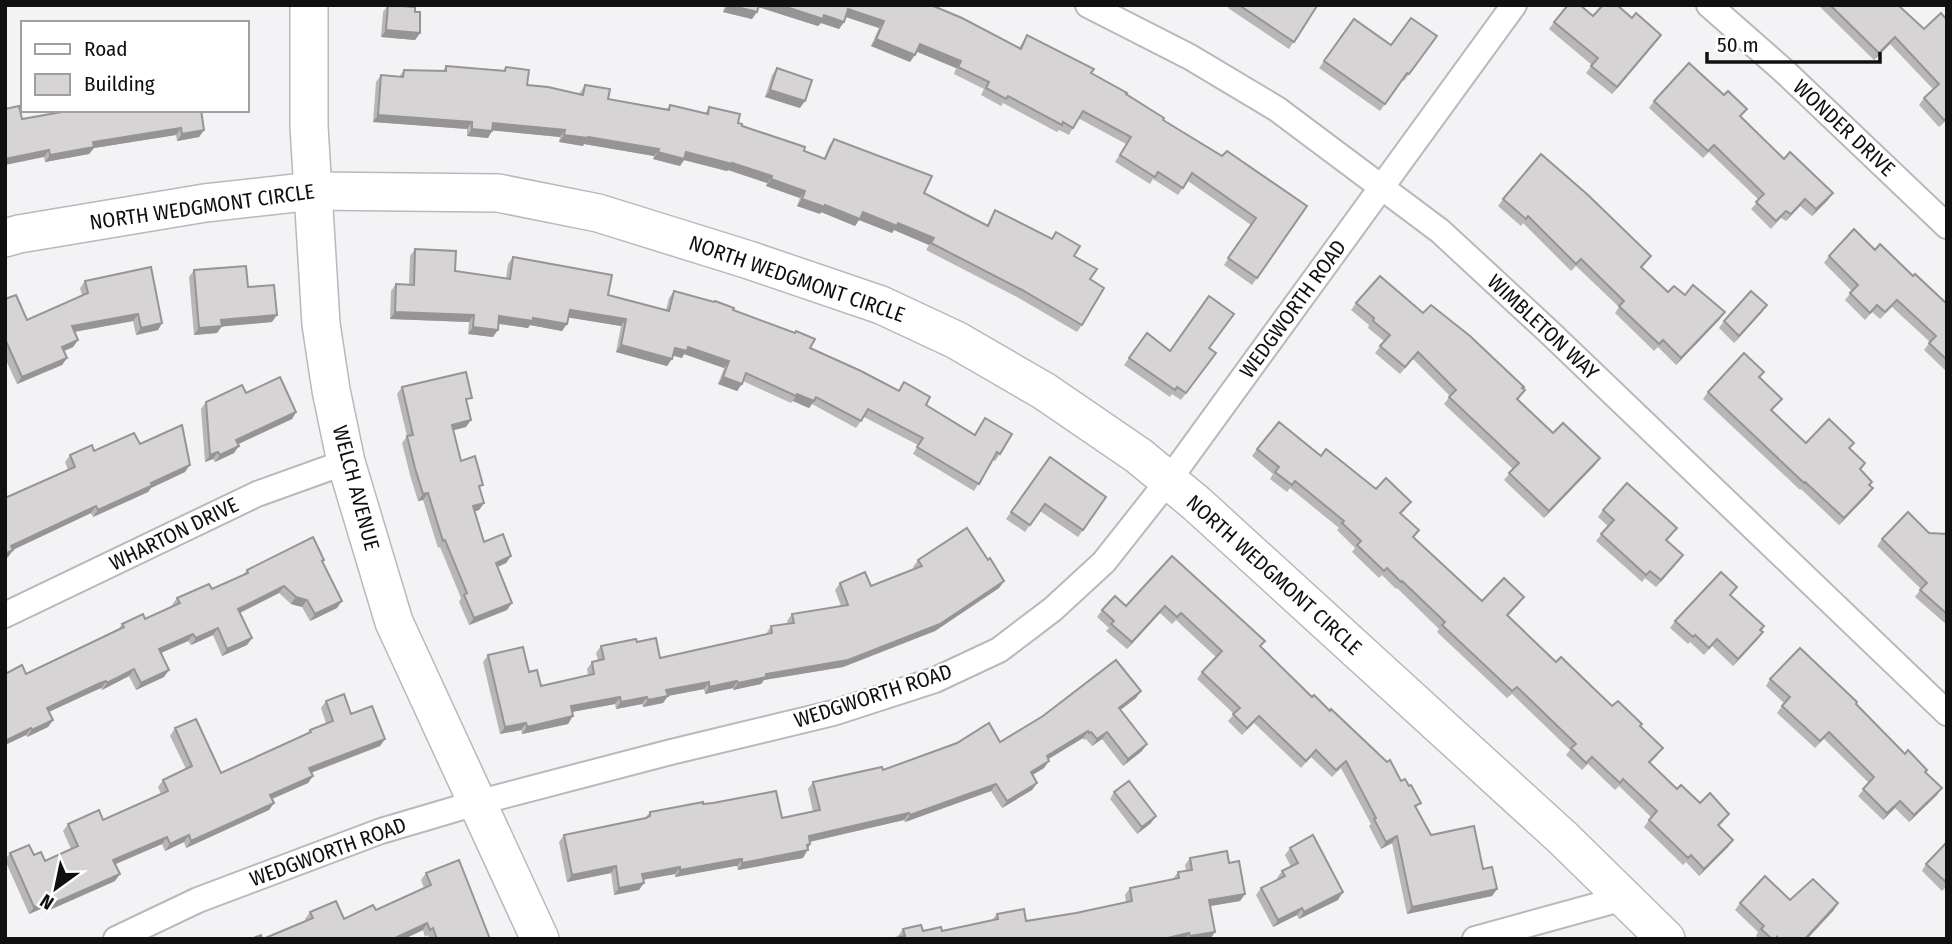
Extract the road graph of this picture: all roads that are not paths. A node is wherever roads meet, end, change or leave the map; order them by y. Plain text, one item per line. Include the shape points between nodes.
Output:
1 (309, 5) edge
2 (1088, 5) edge
3 (1514, 5) edge
4 (1709, 5) edge
5 (1381, 187) junction
6 (313, 191) junction
7 (1947, 226) edge
8 (5, 238) edge
9 (346, 462) junction
10 (1168, 481) junction
11 (5, 615) edge
12 (1947, 713) edge
13 (476, 803) junction
14 (1624, 898) junction
15 (116, 939) edge
16 (540, 939) edge
17 (1475, 939) edge
18 (1667, 939) edge

1 - 6 street, WELCH AVENUE
2 - 5 street, WIMBLETON WAY via 1190,57 1277,109
3 - 5 street, WEDGWORTH ROAD
4 - 7 street, WONDER DRIVE
5 - 10 street, WEDGWORTH ROAD
5 - 12 street, WIMBLETON WAY via 1440,231 1547,330
6 - 8 street, NORTH WEDGMONT CIRCLE via 205,203
6 - 9 street, WELCH AVENUE via 321,324
6 - 10 street, NORTH WEDGMONT CIRCLE via 498,193 598,214 749,260 881,306 956,340 1044,391
9 - 11 street, WHARTON DRIVE via 257,494
9 - 13 street, WELCH AVENUE via 394,622
10 - 13 street, WEDGWORTH ROAD via 1104,562 1053,610 999,650 935,680 833,713
10 - 14 street, NORTH WEDGMONT CIRCLE
13 - 15 street, WEDGWORTH ROAD via 381,831 211,895
13 - 16 street, WELCH AVENUE
14 - 17 street
14 - 18 street, NORTH WEDGMONT CIRCLE

